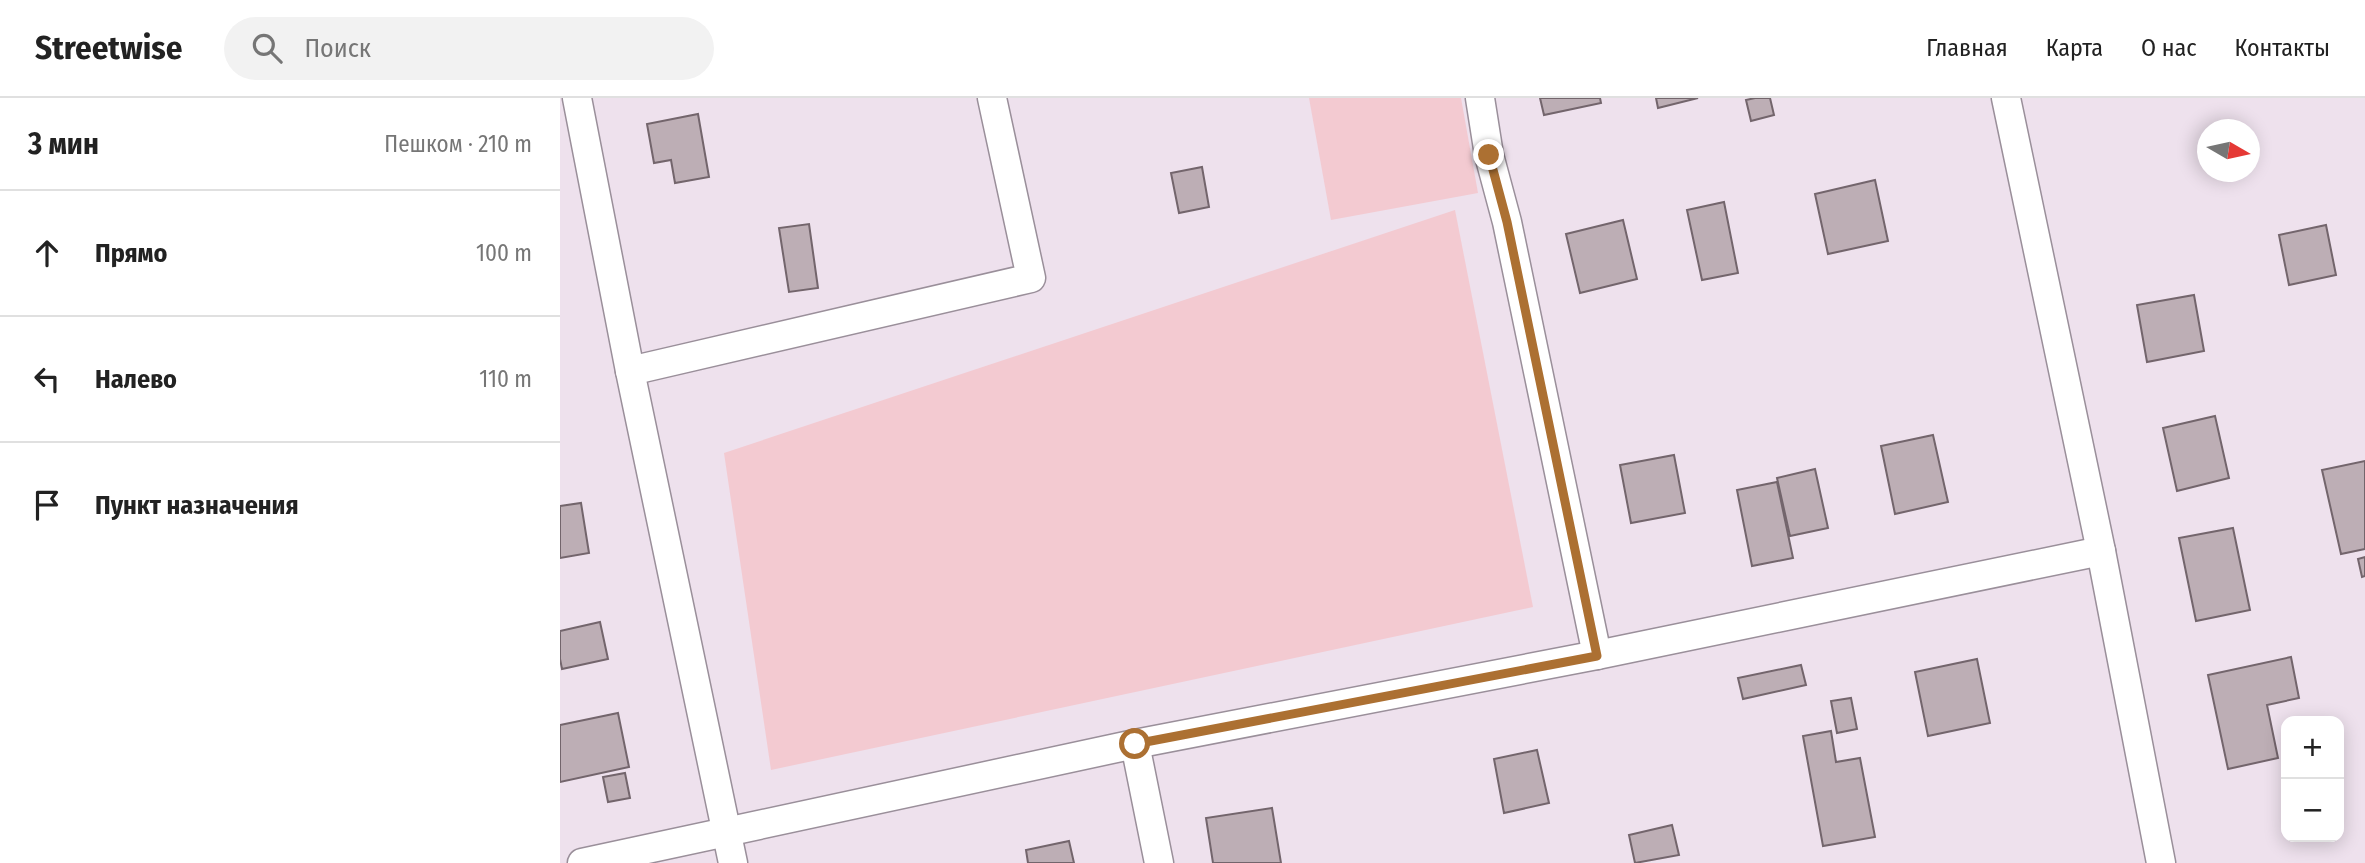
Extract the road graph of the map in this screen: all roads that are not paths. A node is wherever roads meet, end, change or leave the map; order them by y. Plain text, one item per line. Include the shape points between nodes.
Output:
1 (577, 98) edge
2 (992, 98) edge
3 (1479, 98) edge
4 (2006, 98) edge
5 (630, 371) junction
6 (2101, 551) junction
7 (1597, 656) junction
8 (1135, 744) junction
9 (727, 833) junction
10 (582, 863) edge
11 (733, 863) edge
12 (1159, 863) edge
13 (2161, 863) edge

1 - 5 street
2 - 5 street via 1031,278
3 - 7 street
4 - 6 street
5 - 9 street
6 - 7 street
6 - 13 street
7 - 8 street
8 - 9 street
8 - 12 street
9 - 10 street
9 - 11 street

